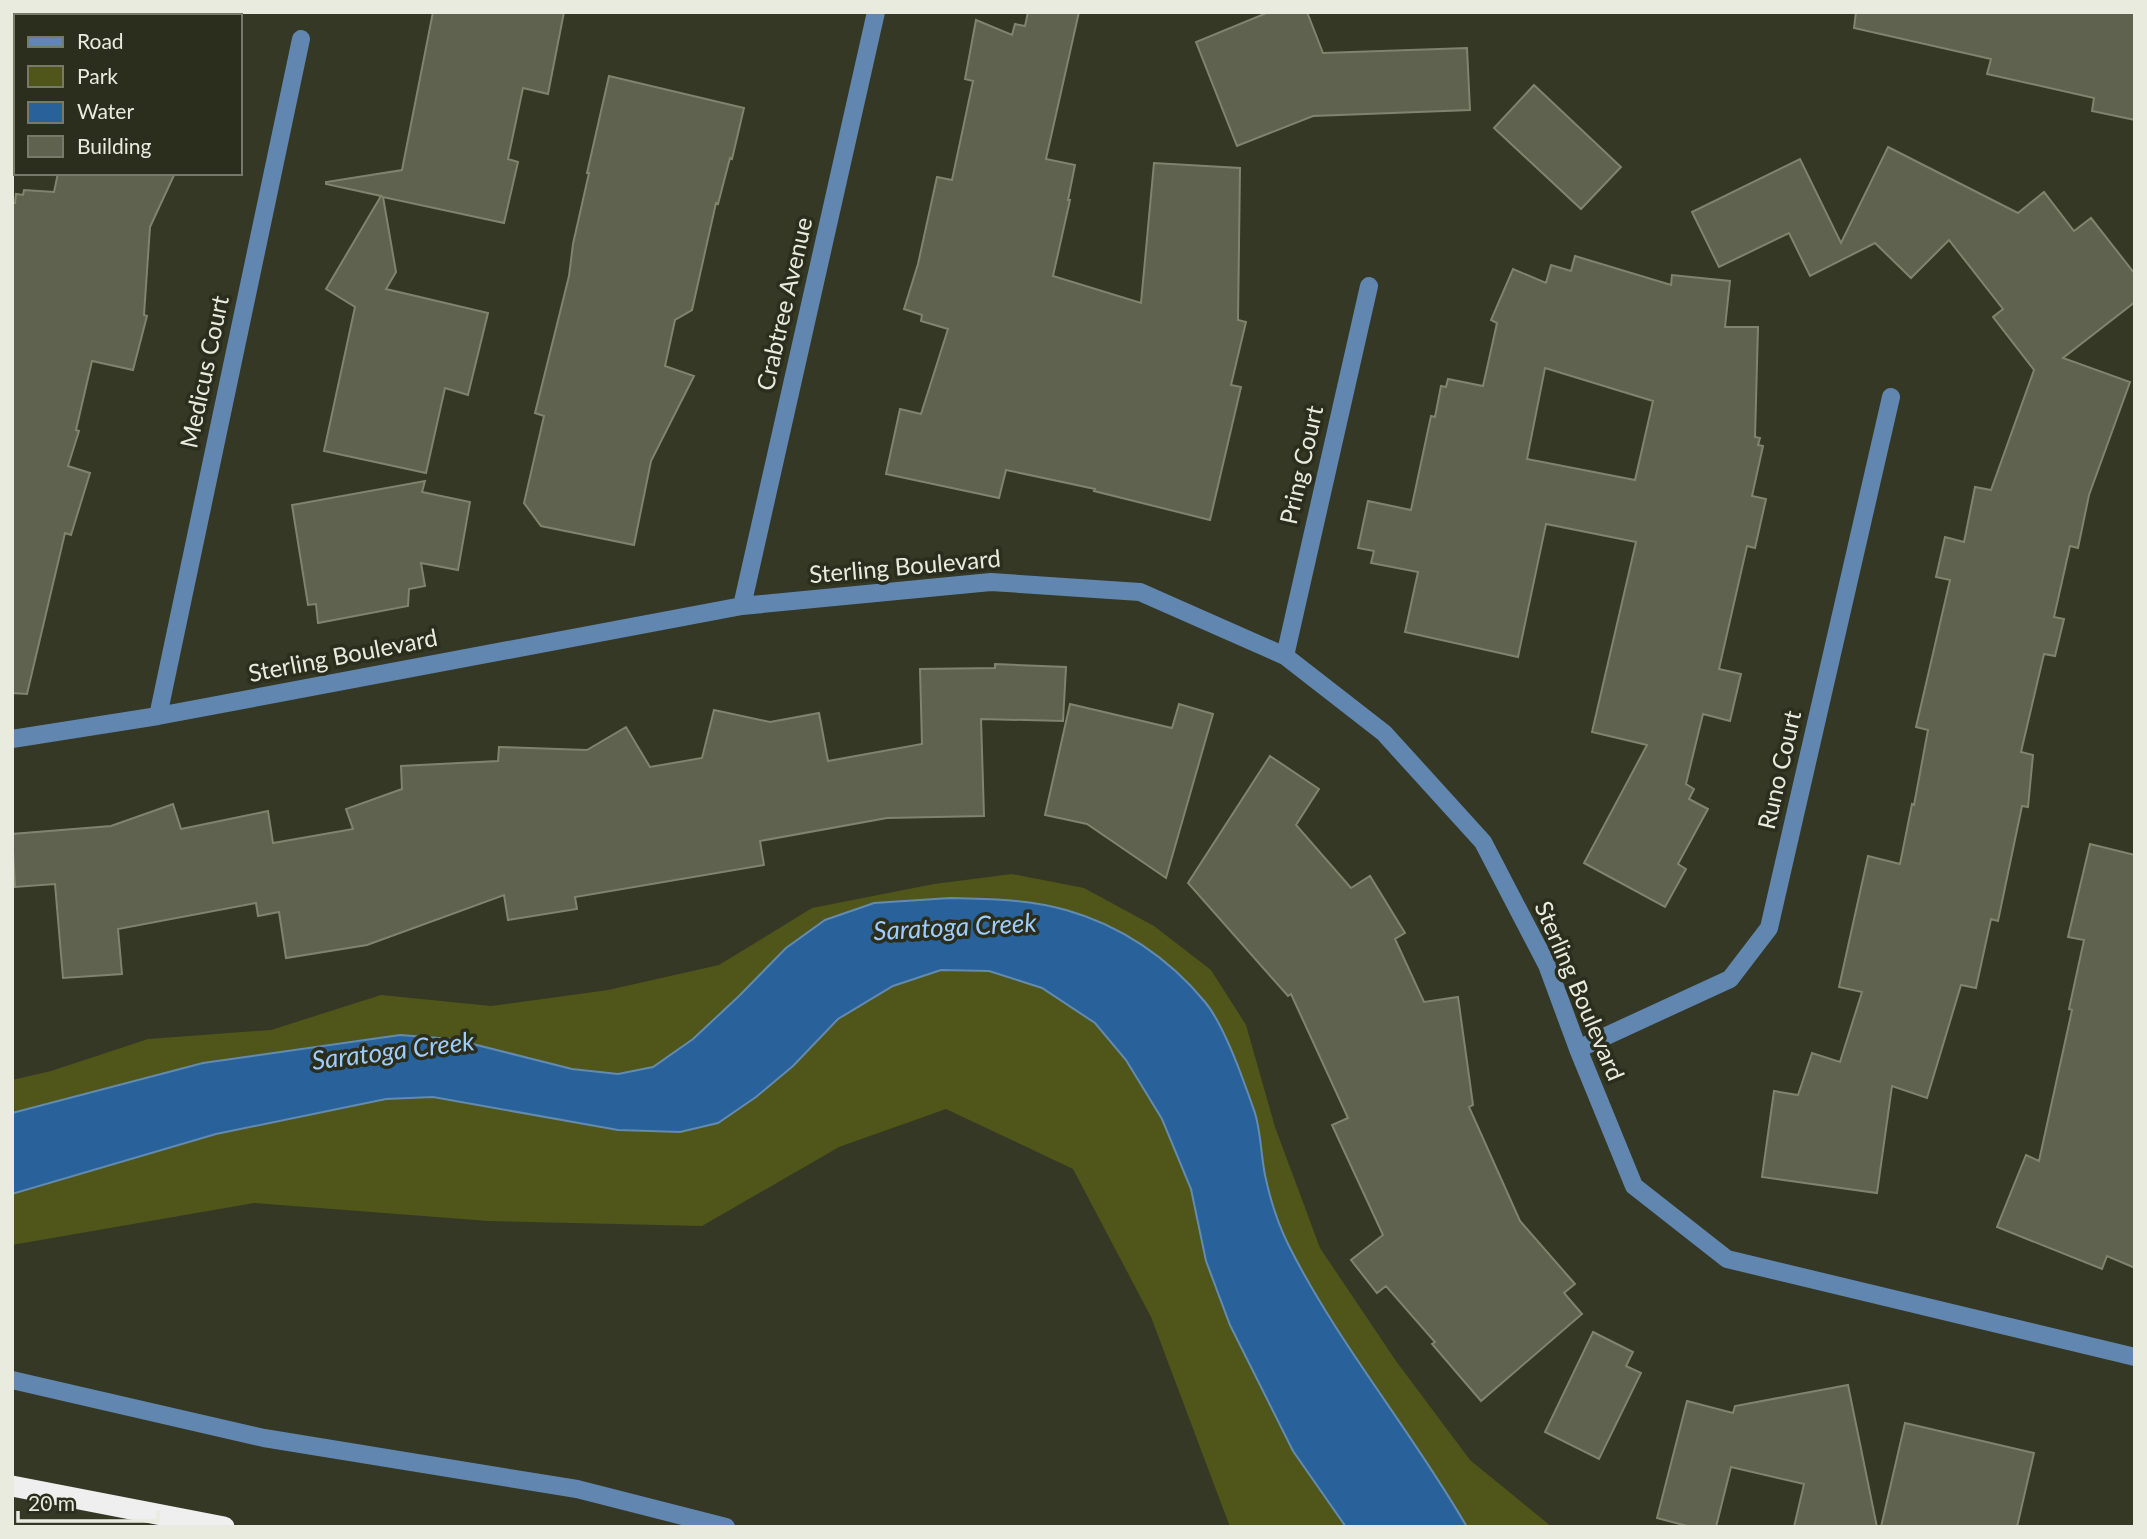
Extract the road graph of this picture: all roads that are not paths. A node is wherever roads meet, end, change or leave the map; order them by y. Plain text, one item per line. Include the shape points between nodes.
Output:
1 (876, 12) edge
2 (301, 39) dead end
3 (1369, 286) dead end
4 (1891, 397) dead end
5 (741, 606) junction
6 (1285, 656) junction
7 (158, 716) junction
8 (12, 738) edge
9 (1577, 1049) junction
10 (2135, 1357) edge
11 (12, 1380) edge
12 (12, 1486) edge
13 (224, 1527) edge
14 (726, 1527) edge

1 - 5 street, Crabtree Avenue
2 - 7 street, Medicus Court
3 - 6 street, Pring Court
4 - 9 street, Runo Court via 1769,928 1730,979
5 - 6 street, Sterling Boulevard via 991,582 1140,592
5 - 7 street, Sterling Boulevard
6 - 9 street, Sterling Boulevard via 1384,733 1483,842 1547,965
7 - 8 street, Sterling Boulevard
9 - 10 street, Sterling Boulevard via 1634,1186 1727,1259
11 - 14 street via 264,1438 577,1489
12 - 13 highway

